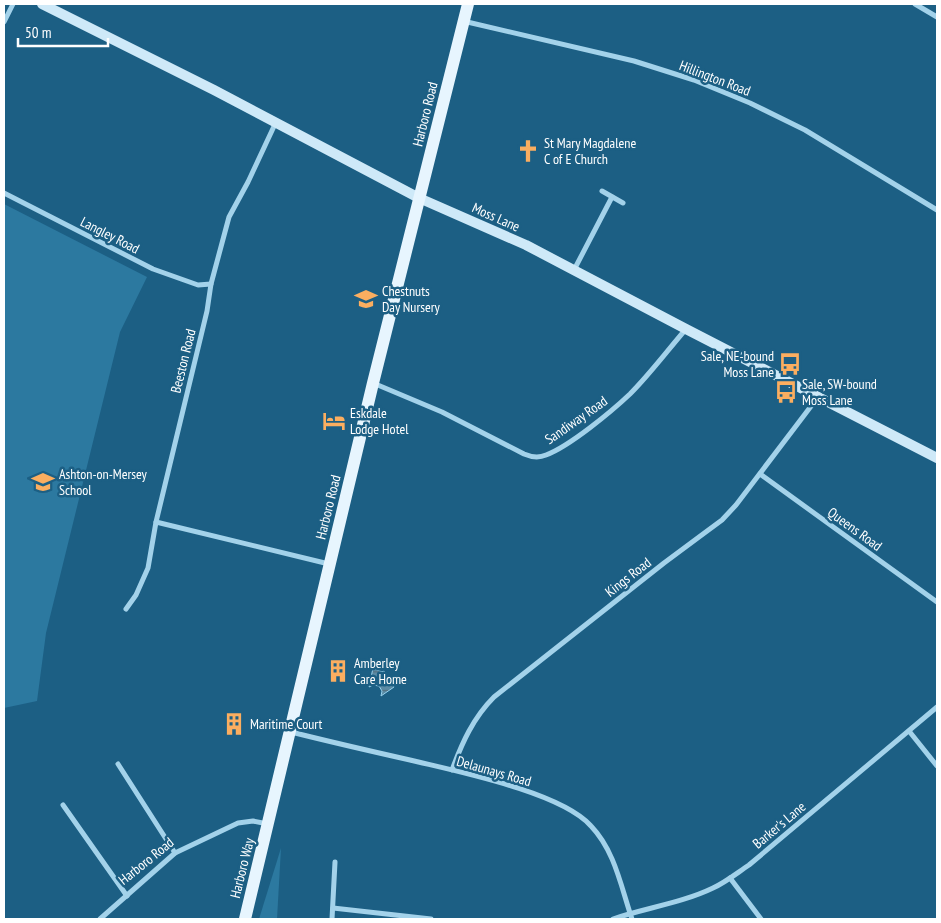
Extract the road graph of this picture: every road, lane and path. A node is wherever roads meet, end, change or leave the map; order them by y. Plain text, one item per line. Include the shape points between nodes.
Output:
1 (13, 4) edge
2 (42, 4) edge
3 (468, 4) edge
4 (914, 4) edge
5 (937, 17) edge
6 (4, 22) edge
7 (463, 22) junction
8 (276, 122) junction
9 (602, 190) dead end
10 (4, 193) edge
11 (612, 197) junction
12 (419, 198) junction
13 (623, 203) dead end
14 (937, 210) edge
15 (574, 271) junction
16 (211, 284) junction
17 (686, 329) junction
18 (373, 383) junction
19 (819, 397) junction
20 (937, 458) edge
21 (760, 474) junction
22 (156, 522) junction
23 (330, 564) junction
24 (937, 602) edge
25 (126, 609) dead end
26 (937, 707) edge
27 (909, 731) junction
28 (290, 732) junction
29 (118, 764) dead end
30 (937, 766) edge
31 (452, 770) junction
32 (63, 805) dead end
33 (268, 824) junction
34 (175, 853) junction
35 (335, 862) dead end
36 (730, 878) junction
37 (127, 896) junction
38 (333, 908) junction
39 (630, 913) junction
40 (100, 919) edge
41 (245, 919) edge
42 (332, 919) edge
43 (431, 919) edge
44 (612, 919) edge
45 (632, 919) edge
46 (761, 919) edge

1 - 6 street
2 - 8 street, Moss Lane
3 - 7 main road, Harboro Road
4 - 5 street
7 - 12 main road, Harboro Road
7 - 14 street, Hillington Road via 634,61 694,80 806,130
8 - 12 street, Moss Lane
8 - 16 street, Beeston Road via 229,217
9 - 11 street
10 - 16 street, Langley Road via 153,270 198,285
11 - 13 street
11 - 15 street
12 - 15 street, Moss Lane via 526,245
12 - 18 main road, Harboro Road
15 - 17 street, Moss Lane
16 - 22 street, Beeston Road
17 - 18 street, Sandiway Road via 632,392 559,449 544,456 531,457 442,412
17 - 19 street, Moss Lane
18 - 23 main road, Harboro Road
19 - 20 street, Moss Lane
19 - 21 street, Kings Road
21 - 24 street, Queens Road
21 - 31 street, Kings Road via 722,520 494,696 468,731
22 - 23 street
22 - 25 street, Beeston Road via 148,568
23 - 28 main road, Harboro Road
26 - 27 street, Barker's Lane
27 - 30 street
27 - 36 street, Barker's Lane
28 - 31 street, Delaunays Road
28 - 33 main road, Harboro Road
29 - 34 street
31 - 39 street, Delaunays Road via 527,791 561,806 591,825 604,842 614,864
32 - 37 street
33 - 34 street, Harboro Road via 238,823
33 - 41 main road, Harboro Way
34 - 37 street, Harboro Road
35 - 38 street
36 - 39 street, Barker's Lane via 690,897
36 - 46 street
37 - 40 street, Harboro Road
38 - 42 street
38 - 43 street
39 - 44 street, Barker's Lane
39 - 45 street, Delaunays Road

